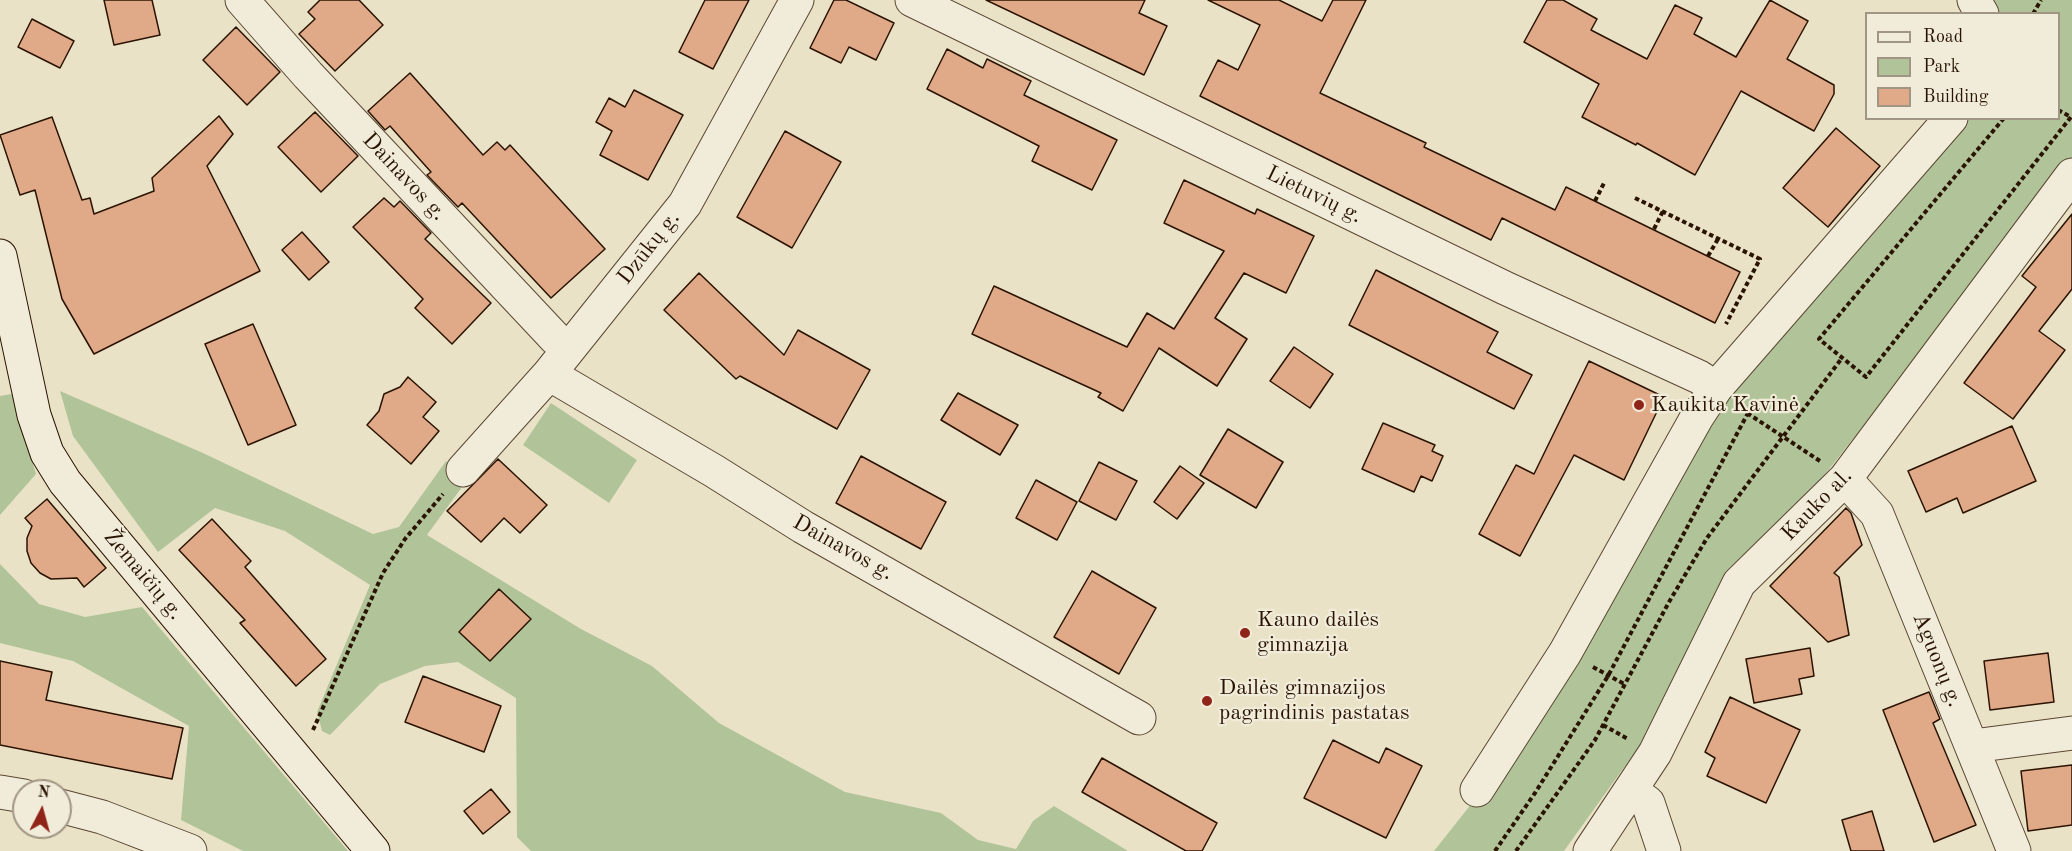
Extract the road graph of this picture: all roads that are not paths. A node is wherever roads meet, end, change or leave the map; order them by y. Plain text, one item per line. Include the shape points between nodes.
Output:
1 (242, 0) edge
2 (797, 0) edge
3 (912, 0) edge
4 (1949, 120) edge
5 (2072, 175) edge
6 (0, 256) edge
7 (569, 349) junction
8 (549, 374) junction
9 (1726, 397) junction
10 (463, 470) road end
11 (1834, 471) junction
12 (1139, 718) dead end
13 (2072, 733) edge
14 (1973, 746) junction
15 (1477, 790) dead end
16 (1632, 791) junction
17 (72, 809) edge
18 (190, 851) edge
19 (373, 851) edge
20 (1590, 851) edge
21 (1664, 851) edge
22 (2014, 851) edge

1 - 7 street, Dainavos g. via 308,75
2 - 7 street, Dzūkų g. via 685,204
3 - 9 street, Lietuvių g. via 1485,278 1700,377
4 - 9 street
5 - 11 street, Kauko al.
6 - 19 street, Žemaičių g. via 34,415 47,453 65,482
7 - 8 street, Dzūkų g.
8 - 10 street, Dzūkų g.
8 - 12 street, Dainavos g. via 803,527
9 - 15 street via 1697,417 1565,653
11 - 14 street, Aguonų g. via 1877,514
11 - 16 street, Kauko al. via 1739,583 1655,753
13 - 14 street
14 - 22 street, Aguonų g.
16 - 20 street, Kauko al.
16 - 21 street via 1648,803
17 - 18 street

